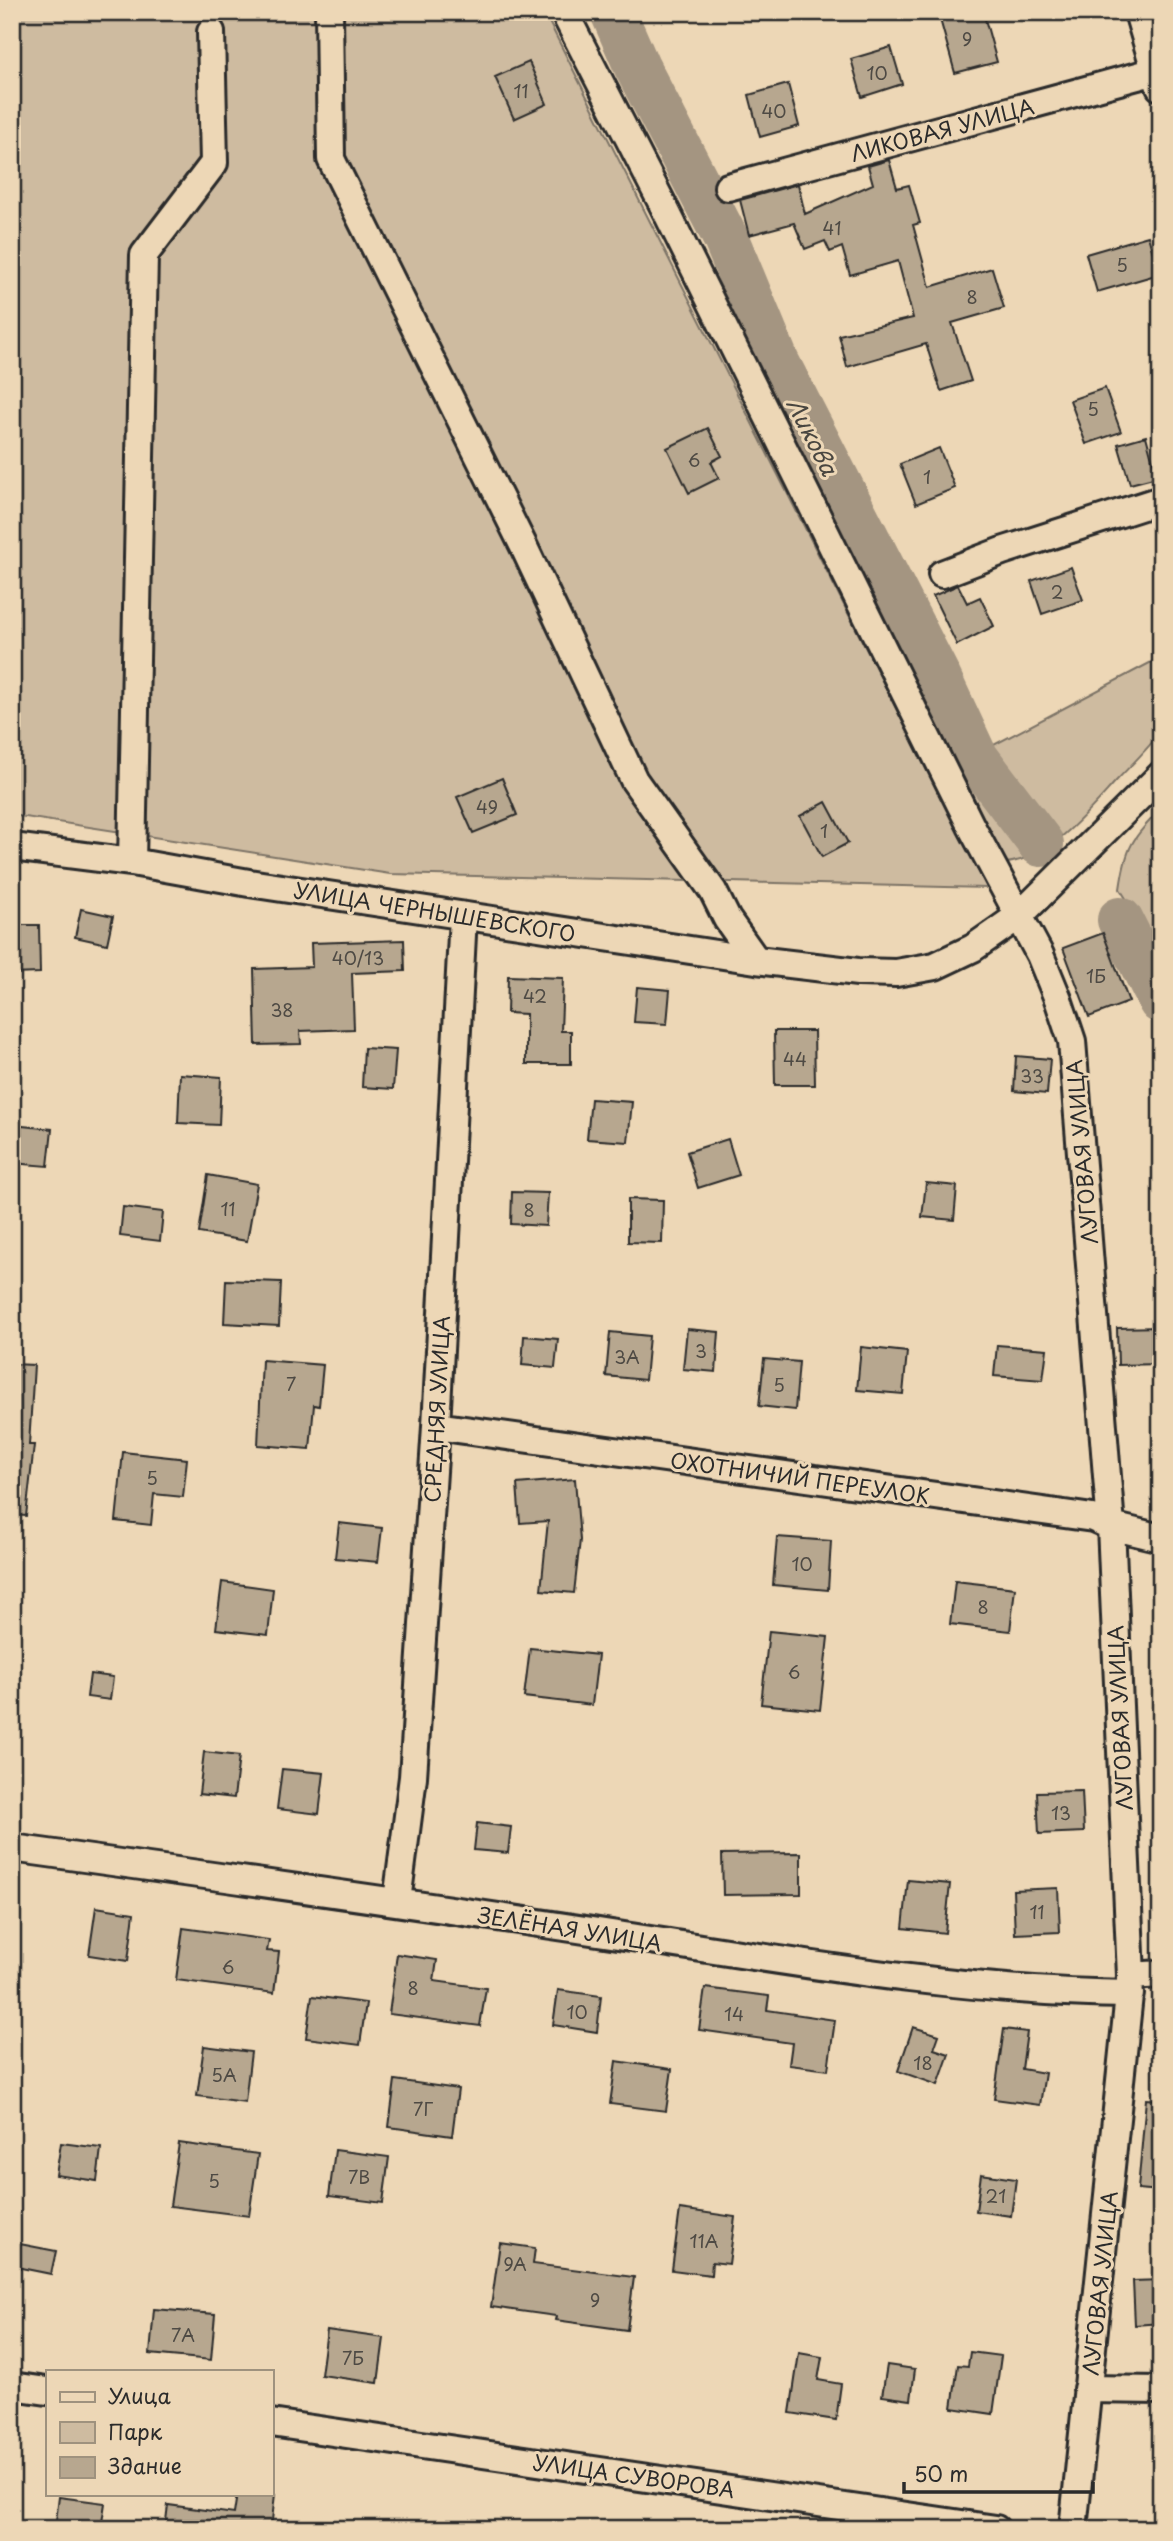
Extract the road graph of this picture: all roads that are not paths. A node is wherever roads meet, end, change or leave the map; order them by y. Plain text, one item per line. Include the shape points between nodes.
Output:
1 (330, 12) edge
2 (564, 12) edge
3 (1138, 12) edge
4 (211, 32) dead end
5 (1158, 80) edge
6 (728, 187) dead end
7 (1161, 500) edge
8 (942, 574) dead end
9 (1161, 775) edge
10 (12, 847) edge
11 (132, 862) junction
12 (1020, 915) junction
13 (463, 916) junction
14 (755, 960) junction
15 (436, 1426) junction
16 (1111, 1526) junction
17 (1161, 1538) edge
18 (12, 1847) edge
19 (397, 1902) junction
20 (1161, 1974) edge
21 (1130, 1985) junction
22 (12, 2386) edge
23 (1087, 2389) junction
24 (1161, 2390) edge
25 (46, 2391) edge
26 (273, 2423) edge
27 (996, 2529) edge
28 (1073, 2529) edge

1 - 14 street via 331,159 634,780 713,891
2 - 12 street, ЛУГОВАЯ УЛИЦА via 971,826
3 - 5 street
4 - 11 street via 214,163 144,255
5 - 6 street, ЛИКОВАЯ УЛИЦА
7 - 8 street
9 - 12 street, УЛИЦА ЧЕРНЫШЕВСКОГО
10 - 11 street, УЛИЦА ЧЕРНЫШЕВСКОГО
11 - 13 street, УЛИЦА ЧЕРНЫШЕВСКОГО
12 - 14 street, УЛИЦА ЧЕРНЫШЕВСКОГО via 973,948 935,966 896,973
12 - 16 street, ЛУГОВАЯ УЛИЦА via 1072,1041
13 - 14 street, УЛИЦА ЧЕРНЫШЕВСКОГО
13 - 15 street, СРЕДНЯЯ УЛИЦА
15 - 16 street, ОХОТНИЧИЙ ПЕРЕУЛОК via 1093,1518
15 - 19 street, СРЕДНЯЯ УЛИЦА via 413,1777
16 - 17 street, ОХОТНИЧИЙ ПЕРЕУЛОК
16 - 21 street, ЛУГОВАЯ УЛИЦА
18 - 19 street, ЗЕЛЁНАЯ УЛИЦА
19 - 21 street, ЗЕЛЁНАЯ УЛИЦА via 894,1977 1090,1993
20 - 21 street, ЗЕЛЁНАЯ УЛИЦА
21 - 23 street, ЛУГОВАЯ УЛИЦА
22 - 25 street
23 - 24 street
23 - 28 street, ЛУГОВАЯ УЛИЦА
26 - 27 street, УЛИЦА СУВОРОВА

